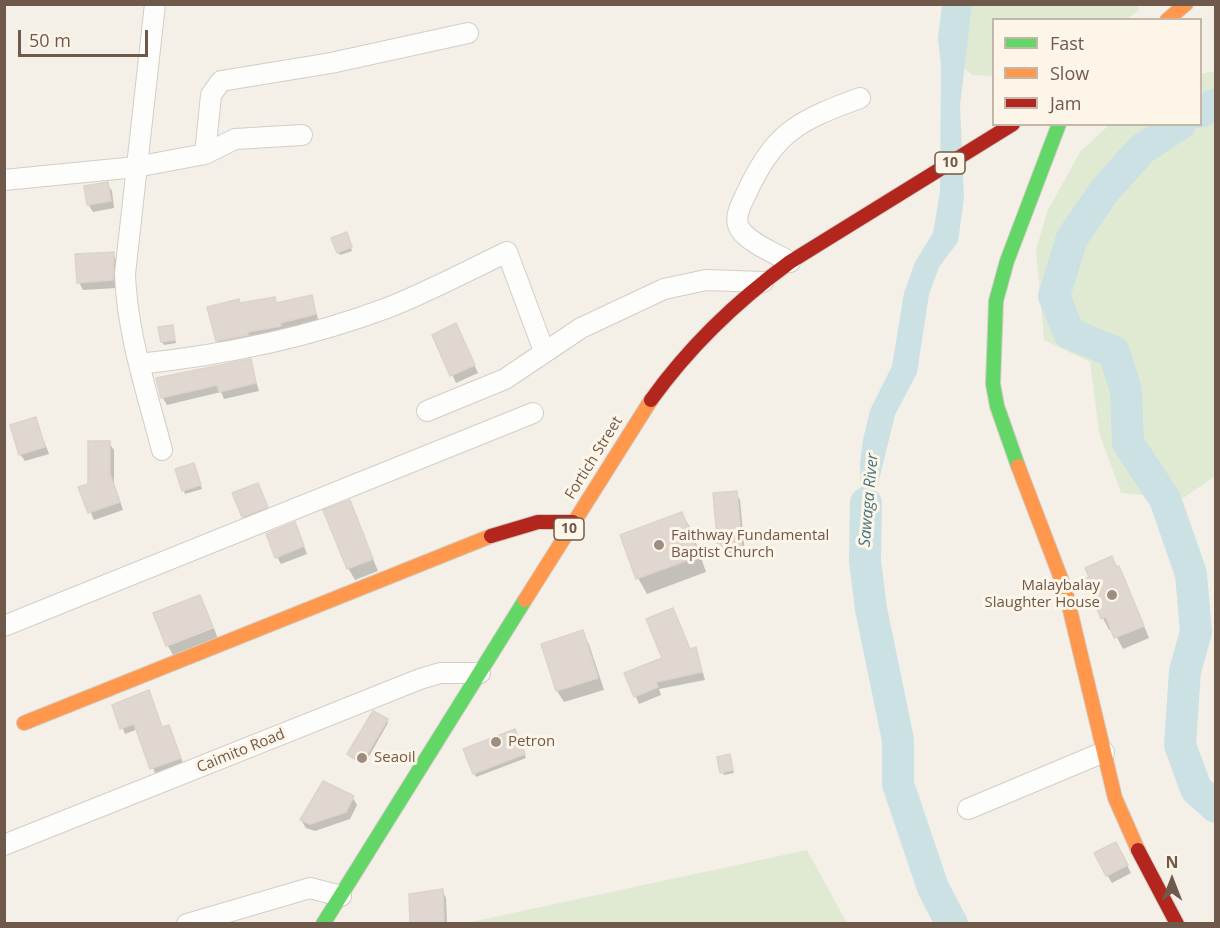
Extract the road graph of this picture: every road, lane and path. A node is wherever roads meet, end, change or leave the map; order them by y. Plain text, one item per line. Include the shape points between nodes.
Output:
1 (155, 4) edge
2 (1186, 4) edge
3 (1169, 18) edge
4 (468, 33) dead end
5 (860, 98) dead end
6 (1010, 126) edge
7 (1058, 126) edge
8 (302, 135) dead end
9 (205, 154) junction
10 (136, 167) junction
11 (4, 180) edge
12 (790, 261) junction
13 (763, 282) junction
14 (544, 351) junction
15 (139, 364) junction
16 (428, 411) dead end
17 (533, 413) dead end
18 (162, 450) dead end
19 (573, 522) junction
20 (4, 626) edge
21 (480, 673) junction
22 (24, 723) dead end
23 (1104, 752) junction
24 (968, 809) dead end
25 (4, 845) edge
26 (340, 896) junction
27 (187, 924) edge
28 (323, 924) edge
29 (1177, 924) edge

1 - 10 street
2 - 3 main road
4 - 9 street via 330,63 221,81 211,95
5 - 12 street via 797,124 775,143 739,208 738,226 745,235
6 - 12 main road, Fortich Street / 10
7 - 23 main road via 1007,261 996,301 993,384 1008,440 1065,589
8 - 9 street via 235,139
9 - 10 street
10 - 11 street
10 - 15 street via 125,274 126,304
12 - 13 main road, Fortich Street / 10
13 - 14 street via 706,280 664,289 609,314
13 - 19 main road, Fortich Street / 10 via 673,369 640,414
14 - 15 street via 507,252 389,307 328,328 244,349
14 - 16 street via 505,380
15 - 18 street
17 - 20 street
19 - 21 main road, Fortich Street / 10
19 - 22 main road via 538,522 498,533
21 - 25 street, Caimito Road via 440,673 420,679
21 - 26 main road, Fortich Street / 10
23 - 24 street
23 - 29 main road via 1123,819
26 - 27 street via 310,888
26 - 28 main road, Fortich Street / 10

